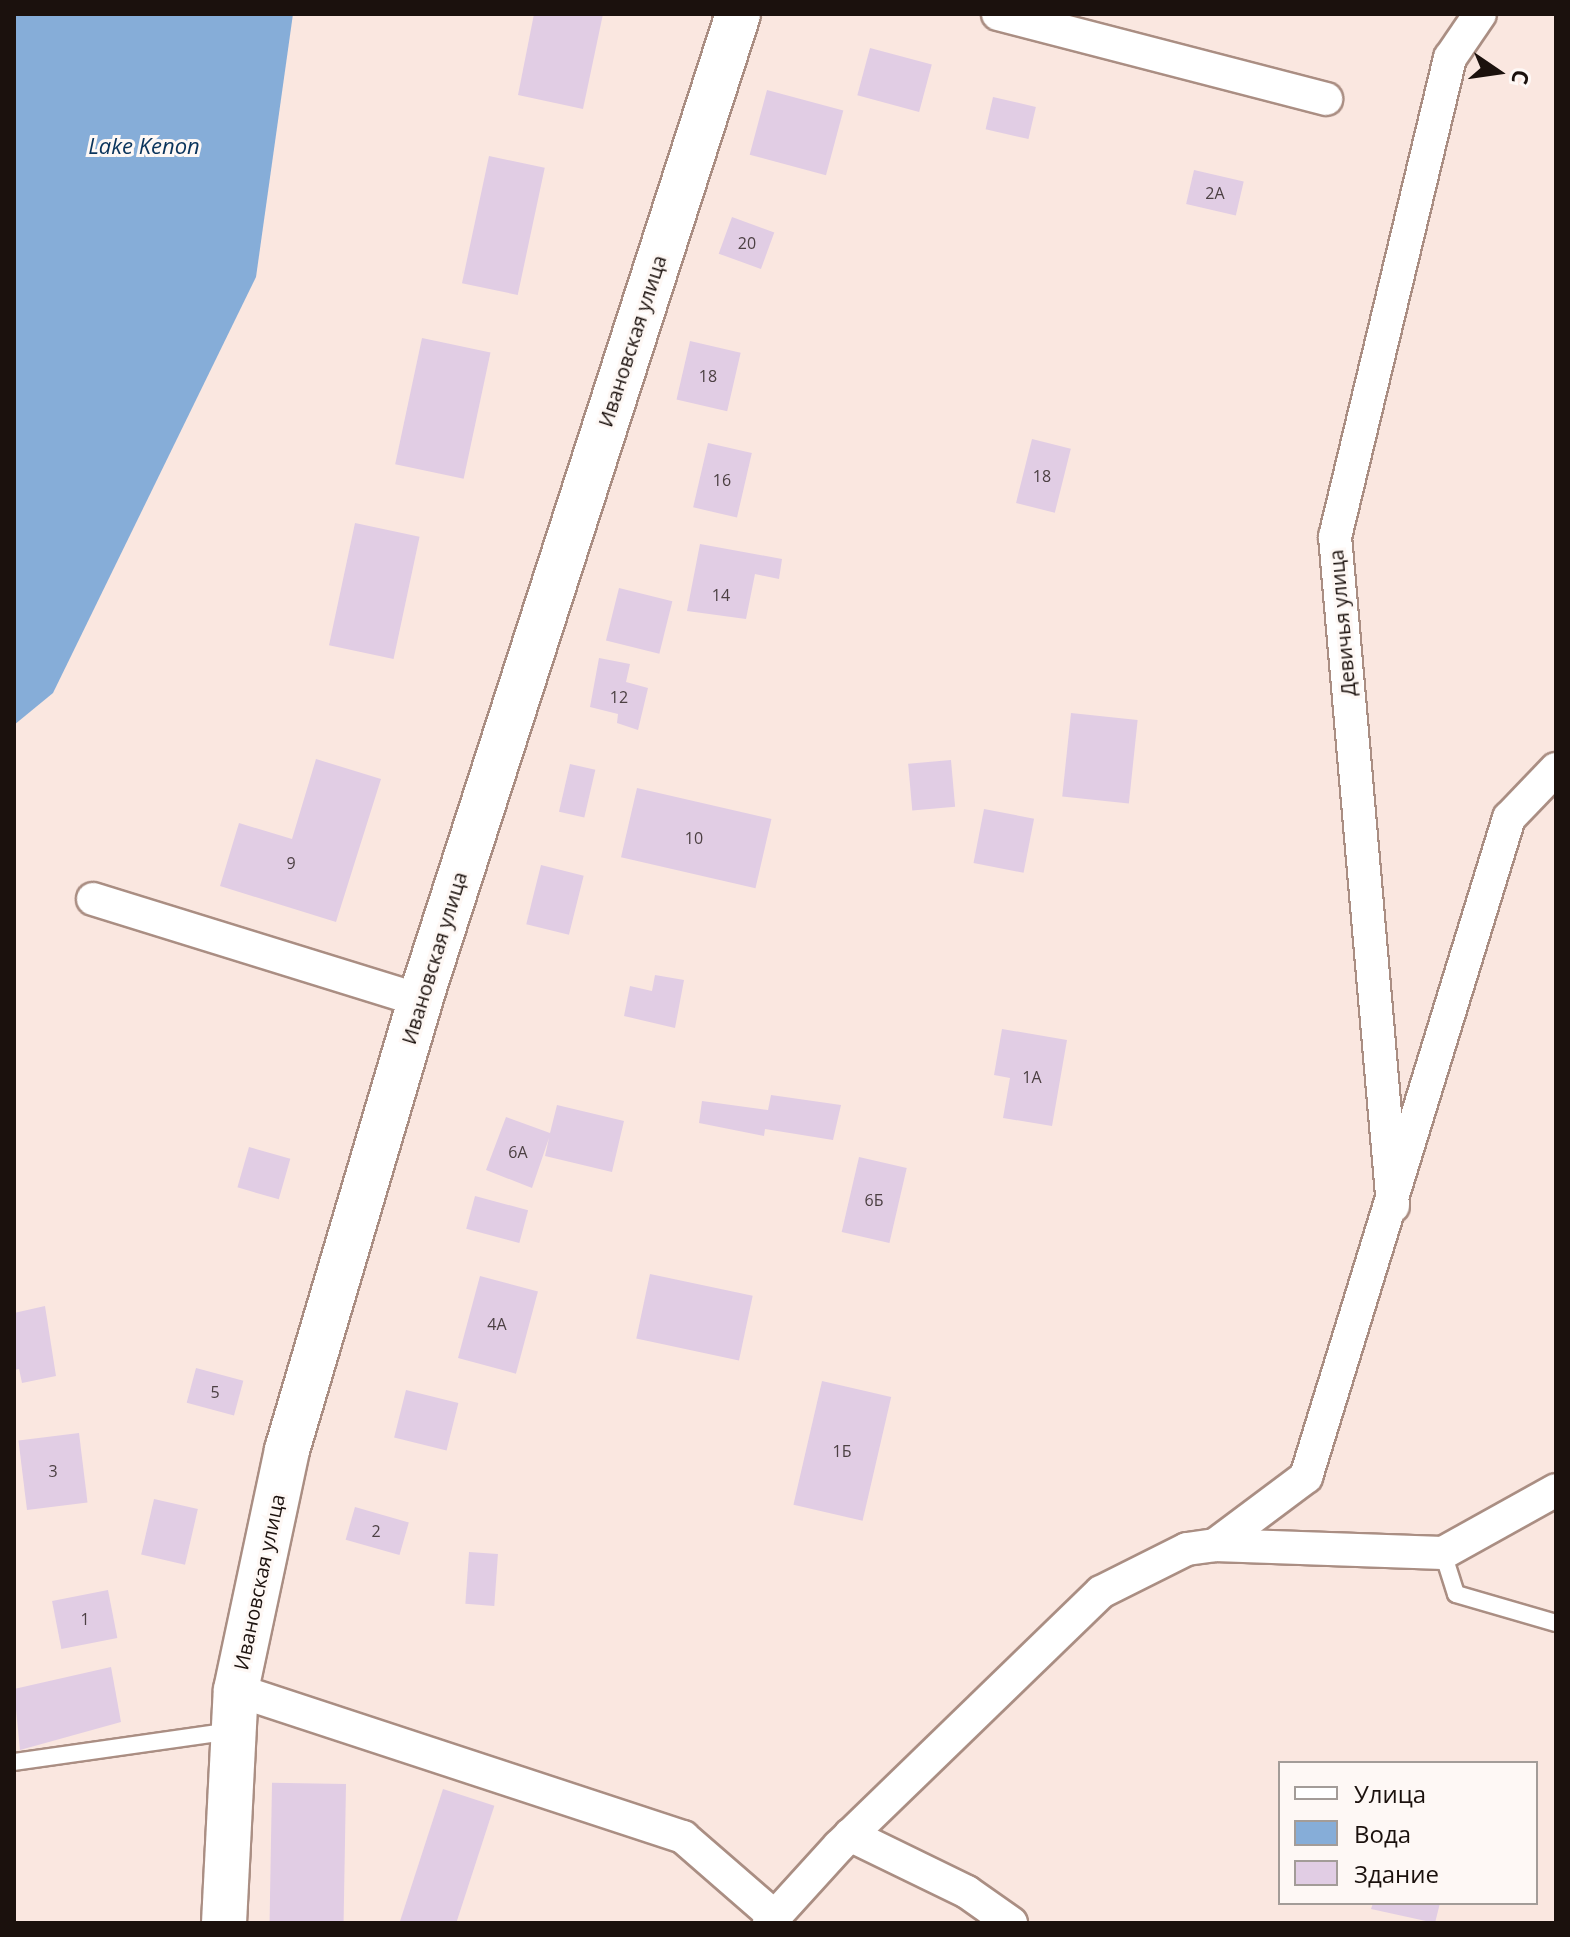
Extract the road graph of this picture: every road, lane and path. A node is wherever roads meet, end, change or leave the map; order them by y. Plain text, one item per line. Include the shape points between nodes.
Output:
1 (738, 14) edge
2 (998, 14) edge
3 (1480, 14) edge
4 (1326, 99) dead end
5 (1556, 769) edge
6 (93, 899) dead end
7 (420, 1000) junction
8 (1393, 1206) junction
9 (1556, 1490) edge
10 (1215, 1545) junction
11 (1443, 1553) junction
12 (1556, 1623) edge
13 (234, 1710) junction
14 (14, 1762) edge
15 (850, 1835) junction
16 (967, 1892) junction
17 (771, 1919) edge
18 (224, 1923) edge
19 (981, 1923) edge
20 (1011, 1923) edge

1 - 7 main road, Ивановская улица
2 - 4 street
3 - 8 street, Девичья улица via 1450,58 1335,537
5 - 8 street via 1509,818
6 - 7 street
7 - 13 main road, Ивановская улица via 287,1450
8 - 10 street via 1306,1477
9 - 11 street
10 - 11 street
10 - 15 street via 1187,1549 1101,1592
11 - 12 lane via 1456,1594
13 - 14 lane
13 - 17 street via 683,1837
13 - 18 main road, Ивановская улица
15 - 16 street
15 - 17 street
16 - 19 lane
16 - 20 street

